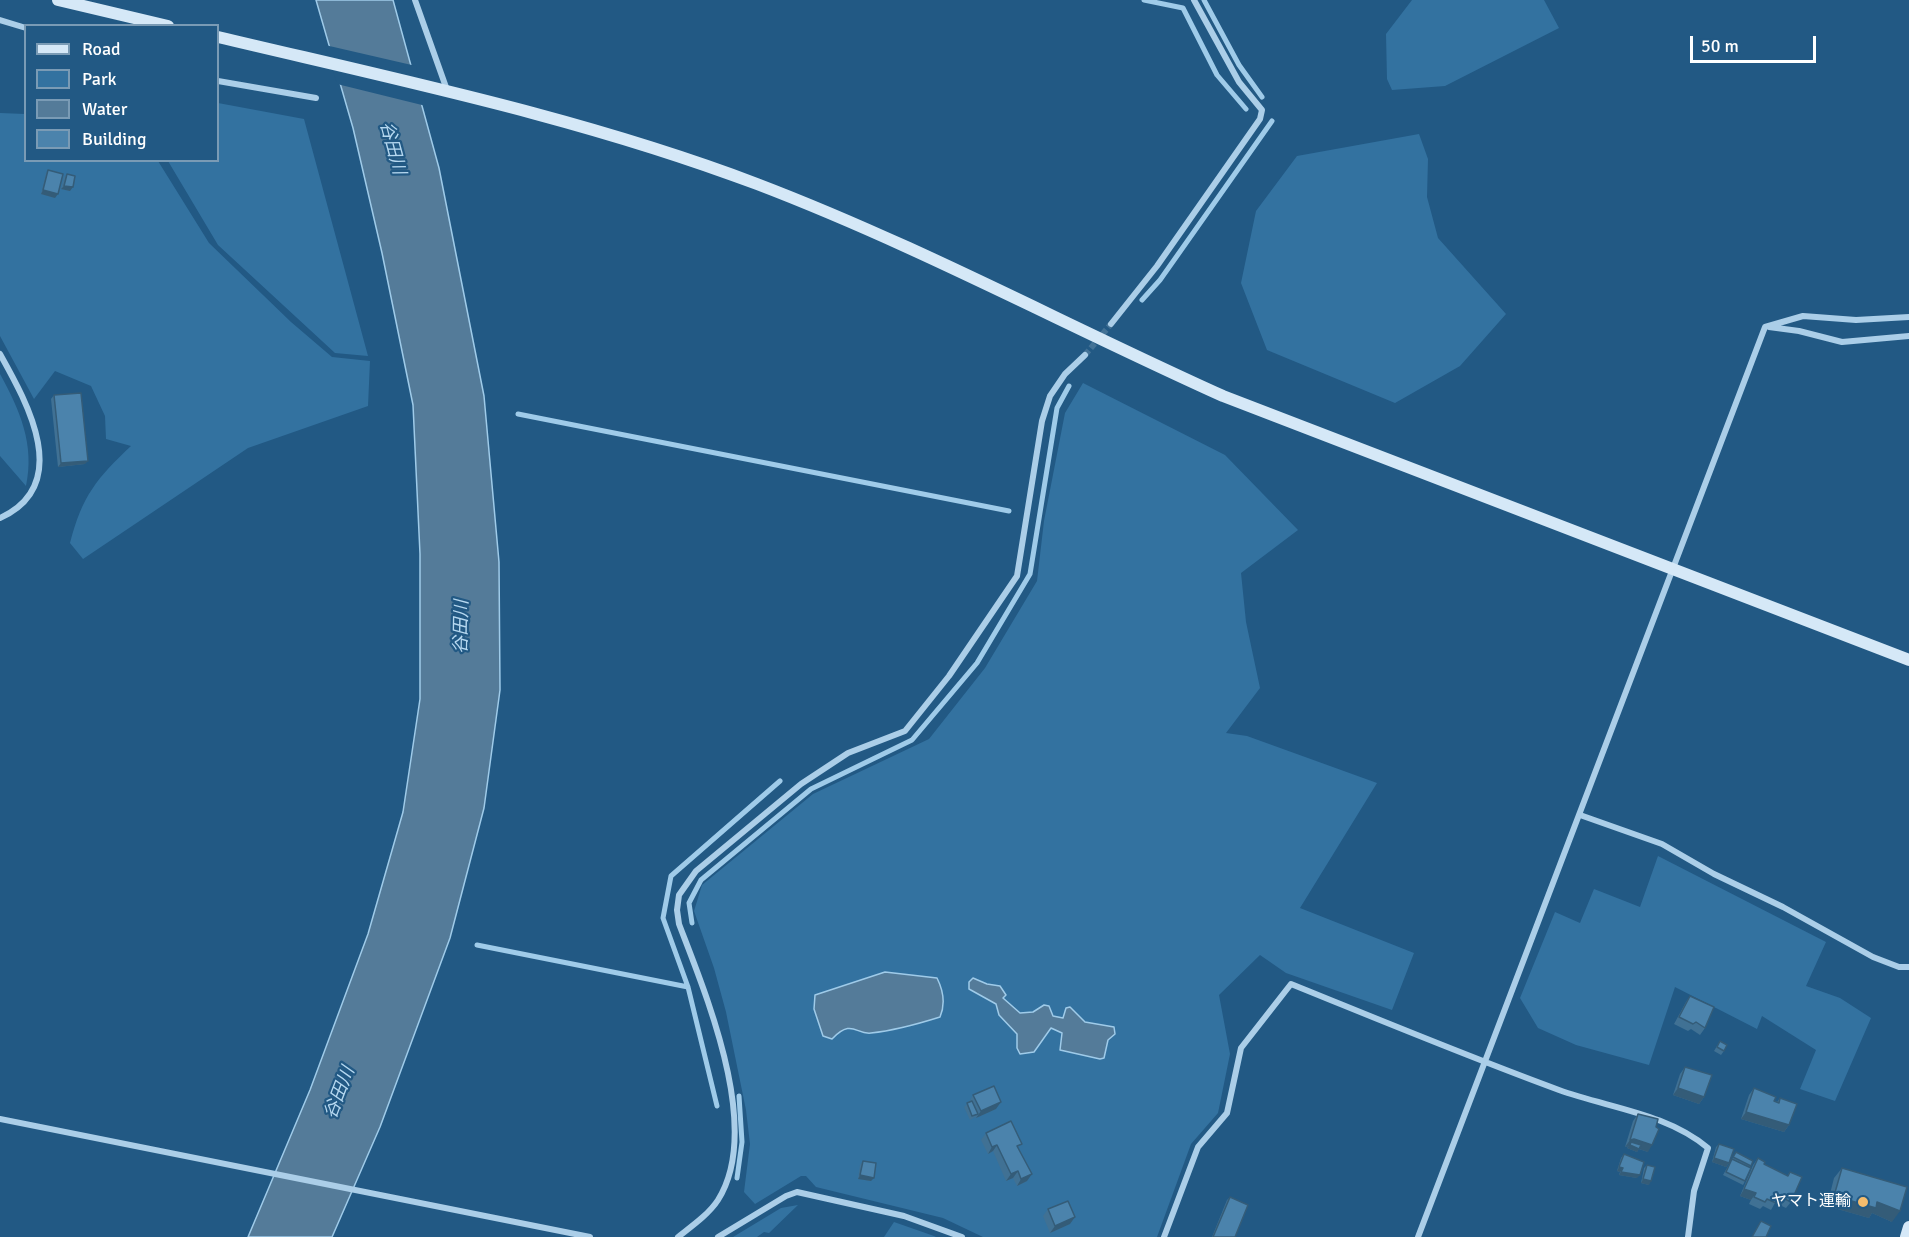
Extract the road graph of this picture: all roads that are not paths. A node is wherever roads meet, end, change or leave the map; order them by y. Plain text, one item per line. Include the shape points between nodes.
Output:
1 (58, 0) edge
2 (415, 0) edge
3 (1194, 0) edge
4 (0, 20) edge
5 (160, 24) edge
6 (24, 27) edge
7 (219, 37) edge
8 (219, 81) edge
9 (447, 92) junction
10 (316, 98) dead end
11 (1909, 317) edge
12 (1111, 324) tunnel mouth
13 (1765, 327) junction
14 (1909, 336) edge
15 (0, 354) edge
16 (1084, 355) tunnel mouth
17 (0, 518) edge
18 (1674, 569) junction
19 (1909, 660) edge
20 (1581, 815) junction
21 (1909, 967) edge
22 (1485, 1062) junction
23 (0, 1119) edge
24 (1909, 1227) edge
25 (590, 1237) edge
26 (678, 1237) edge
27 (718, 1237) edge
28 (962, 1237) edge
29 (1164, 1237) edge
30 (1418, 1237) edge
31 (1688, 1237) edge
32 (1906, 1237) edge

1 - 5 street
2 - 9 street
3 - 12 street via 1239,82 1262,110 1260,119 1157,266
4 - 6 street
7 - 9 street
8 - 10 street
9 - 18 street via 612,136 759,185 951,266 1222,396
11 - 13 street via 1856,320 1803,315
13 - 14 street via 1842,342
13 - 18 street
15 - 17 street via 29,415 41,467 32,495 13,513
16 - 26 street via 1050,396 1042,421 1017,576 949,676 905,731 848,753 801,784 696,871 679,895 679,924 715,1020 730,1087 735,1144 728,1180 718,1201
18 - 19 street
18 - 20 street
20 - 21 street via 1662,844 1873,957
20 - 22 street
22 - 29 street via 1291,984 1241,1048 1227,1113 1198,1147
22 - 30 street
22 - 31 street via 1656,1119 1699,1140 1708,1148 1694,1191
23 - 25 street
24 - 32 street
27 - 28 street via 797,1192 904,1216

